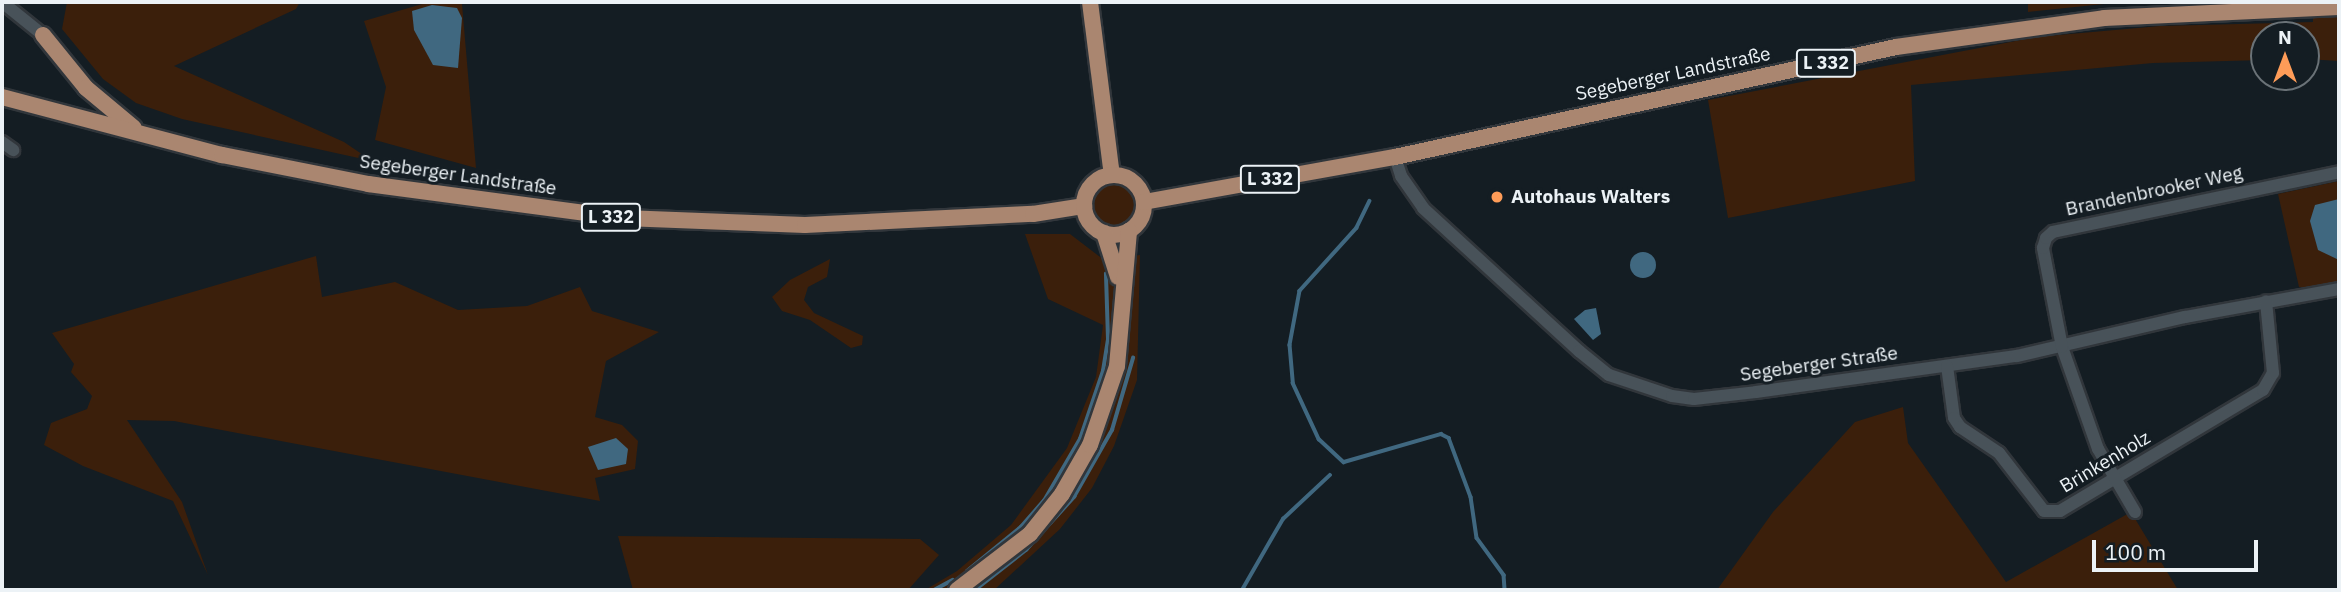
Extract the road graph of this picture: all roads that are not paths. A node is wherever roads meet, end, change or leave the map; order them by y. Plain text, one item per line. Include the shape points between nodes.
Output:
1 (2, 2) edge
2 (1090, 2) edge
3 (2339, 7) edge
4 (43, 35) joint
5 (2, 97) edge
6 (145, 136) junction
7 (2, 142) edge
8 (13, 150) dead end
9 (1395, 157) junction
10 (2339, 172) edge
11 (1112, 175) junction
12 (1144, 202) junction
13 (1084, 206) junction
14 (1129, 231) junction
15 (1104, 233) junction
16 (2339, 289) edge
17 (1122, 293) junction
18 (2266, 301) junction
19 (2062, 347) junction
20 (1947, 366) junction
21 (2115, 478) junction
22 (2136, 512) dead end
23 (957, 590) edge

1 - 4 street
2 - 11 main road
3 - 9 main road, Segeberger Landstraße / L 332 via 2262,8 2043,25 1896,47
4 - 6 main road via 86,88
5 - 6 main road, Segeberger Landstraße / L 332
6 - 13 main road, Segeberger Landstraße / L 332 via 380,186 659,221 902,223
7 - 8 street
9 - 12 main road, Segeberger Landstraße / L 332
9 - 20 street, Segeberger Straße via 1401,176 1423,208 1579,351 1609,375 1636,387 1694,399
10 - 19 street, Brandenbrooker Weg via 2053,232 2043,247
11 - 12 main road via 1132,181
11 - 13 main road via 1093,184
12 - 14 main road via 1141,219
13 - 15 main road via 1090,223
14 - 15 main road
14 - 17 main road
15 - 17 main road
16 - 18 street, Segeberger Straße
17 - 23 main road via 1117,366 1103,415 1079,468 1030,534
18 - 19 street, Segeberger Straße
18 - 21 street, Brinkenholz via 2273,373 2263,390
19 - 20 street, Segeberger Straße
19 - 21 street, Brandenbrooker Weg via 2091,432
20 - 21 street, Brinkenholz via 1954,418 1960,427 1999,453 2044,511 2060,511
21 - 22 street, Brandenbrooker Weg

